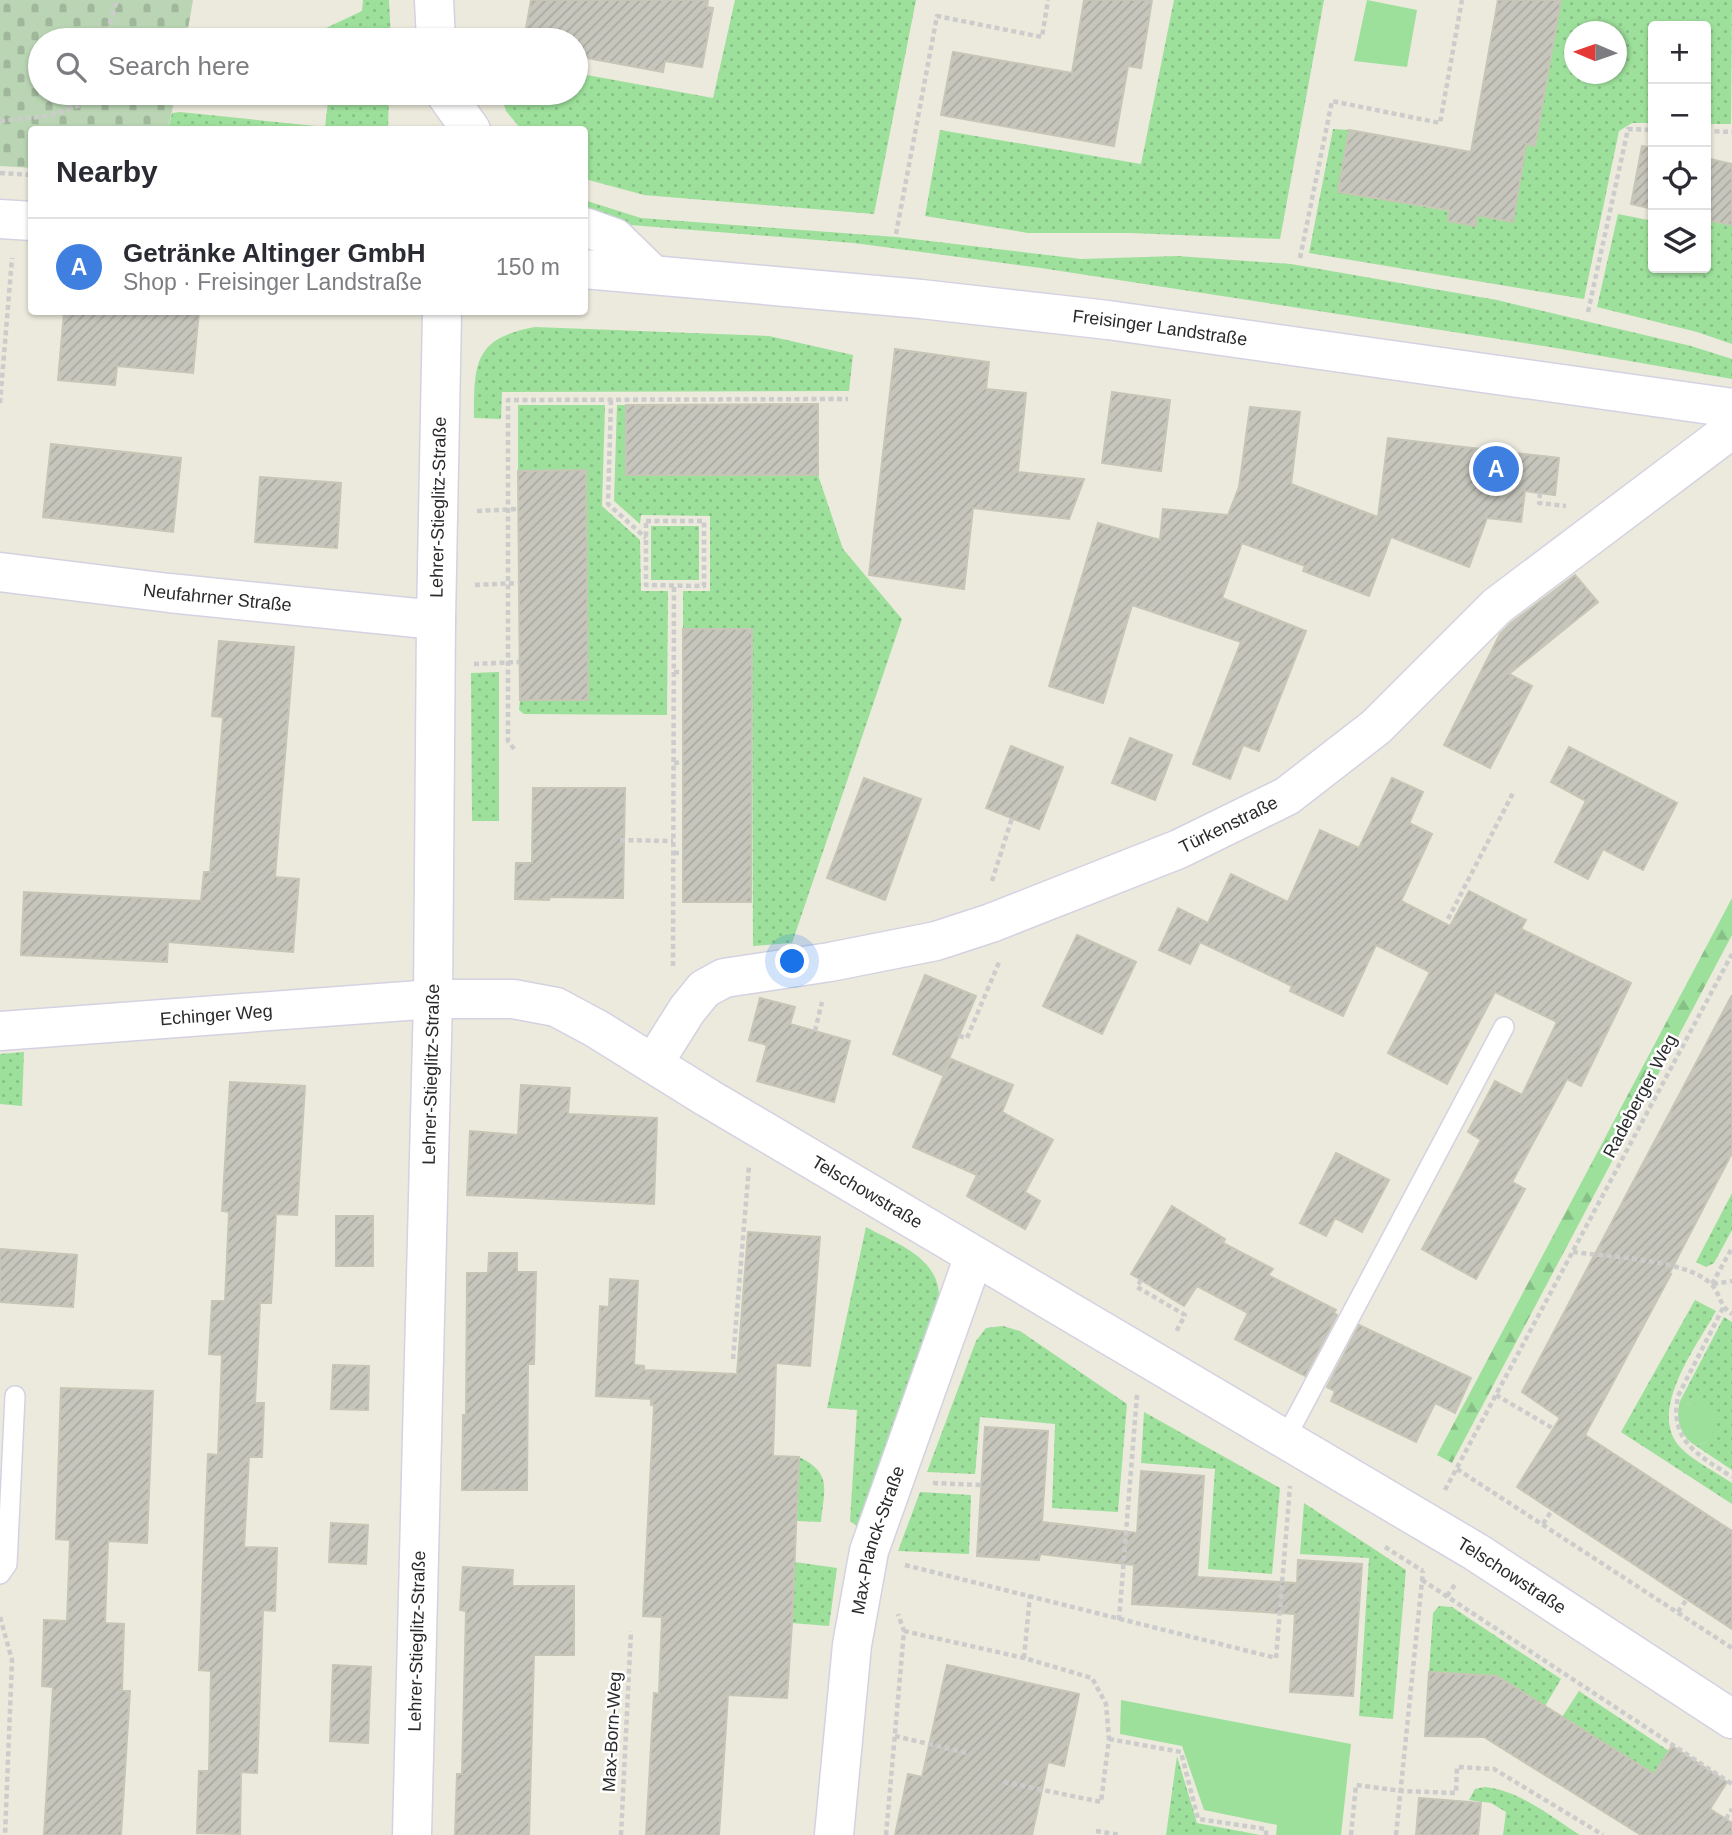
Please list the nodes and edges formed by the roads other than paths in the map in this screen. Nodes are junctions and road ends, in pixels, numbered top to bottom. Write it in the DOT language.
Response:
graph roads {
  1 [pos="433,0"];
  2 [pos="435,28"];
  3 [pos="438,105"];
  4 [pos="453,105"];
  5 [pos="439,126"];
  6 [pos="468,126"];
  7 [pos="0,219"];
  8 [pos="28,221"];
  9 [pos="588,228"];
  10 [pos="588,269"];
  11 [pos="653,275"];
  12 [pos="442,315"];
  13 [pos="1732,408"];
  14 [pos="1732,429"];
  15 [pos="0,572"];
  16 [pos="436,620"];
  17 [pos="433,999"];
  18 [pos="1504,1027"];
  19 [pos="0,1031"];
  20 [pos="653,1064"];
  21 [pos="974,1256"];
  22 [pos="15,1396"];
  23 [pos="1285,1439"];
  24 [pos="0,1574"];
  25 [pos="1732,1719"];
  26 [pos="412,1835"];
  27 [pos="834,1835"];
  1 -- 2 [label="street"];
  3 -- 5 [label="street"];
  4 -- 6 [label="street"];
  7 -- 8 [label="street"];
  9 -- 11 [label="street"];
  10 -- 11 [label="street, Freisinger Landstraße"];
  11 -- 13 [label="street, Freisinger Landstraße"];
  12 -- 16 [label="street, Lehrer-Stieglitz-Straße"];
  14 -- 20 [label="street, Türkenstraße"];
  15 -- 16 [label="street, Neufahrner Straße"];
  16 -- 17 [label="street, Lehrer-Stieglitz-Straße"];
  17 -- 19 [label="street, Echinger Weg"];
  17 -- 20 [label="street, Telschowstraße"];
  17 -- 26 [label="street, Lehrer-Stieglitz-Straße"];
  18 -- 23 [label="lane"];
  20 -- 21 [label="street, Telschowstraße"];
  21 -- 23 [label="street, Telschowstraße"];
  21 -- 27 [label="street, Max-Planck-Straße"];
  22 -- 24 [label="lane"];
  23 -- 25 [label="street, Telschowstraße"];
}
